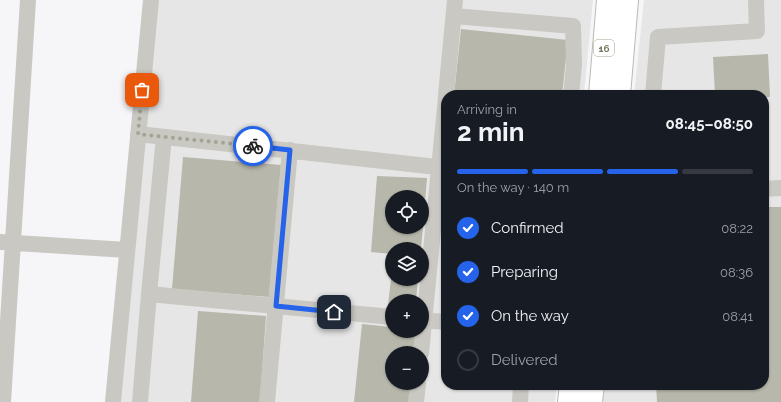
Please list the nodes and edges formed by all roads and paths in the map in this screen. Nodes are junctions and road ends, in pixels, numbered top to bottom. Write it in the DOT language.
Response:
graph roads {
  1 [pos="28,0"];
  2 [pos="151,0"];
  3 [pos="608,0"];
  4 [pos="628,0"];
  5 [pos="756,0"];
  6 [pos="454,8"];
  7 [pos="447,90"];
  8 [pos="572,90"];
  9 [pos="600,90"];
  10 [pos="619,90"];
  11 [pos="653,90"];
  12 [pos="138,134"];
  13 [pos="164,137"];
  14 [pos="290,150"];
  15 [pos="441,167"];
  16 [pos="441,182"];
  17 [pos="781,188"];
  18 [pos="769,189"];
  19 [pos="7,242"];
  20 [pos="127,250"];
  21 [pos="149,294"];
  22 [pos="426,294"];
  23 [pos="276,306"];
  24 [pos="385,316"];
  25 [pos="429,321"];
  26 [pos="441,322"];
  27 [pos="417,390"];
  28 [pos="521,390"];
  29 [pos="570,390"];
  30 [pos="592,390"];
  31 [pos="3,402"];
  32 [pos="112,402"];
  33 [pos="140,402"];
  34 [pos="267,402"];
  35 [pos="416,402"];
  36 [pos="520,402"];
  37 [pos="569,402"];
  38 [pos="591,402"];
  1 -- 19 [label="street"];
  2 -- 12 [label="street"];
  3 -- 9 [label="highway, 16"];
  4 -- 10 [label="highway, 16"];
  5 -- 11 [label="street"];
  6 -- 7 [label="street"];
  6 -- 8 [label="street"];
  12 -- 13 [label="street"];
  12 -- 20 [label="street"];
  13 -- 14 [label="street"];
  13 -- 21 [label="street"];
  14 -- 15 [label="street"];
  14 -- 23 [label="street"];
  16 -- 22 [label="street"];
  17 -- 18 [label="street"];
  19 -- 20 [label="street"];
  19 -- 31 [label="street"];
  20 -- 32 [label="street"];
  21 -- 23 [label="street"];
  21 -- 33 [label="street"];
  23 -- 24 [label="street"];
  23 -- 34 [label="street"];
  25 -- 26 [label="street"];
  27 -- 35 [label="street"];
  28 -- 36 [label="street"];
  29 -- 37 [label="highway"];
  30 -- 38 [label="highway"];
}
